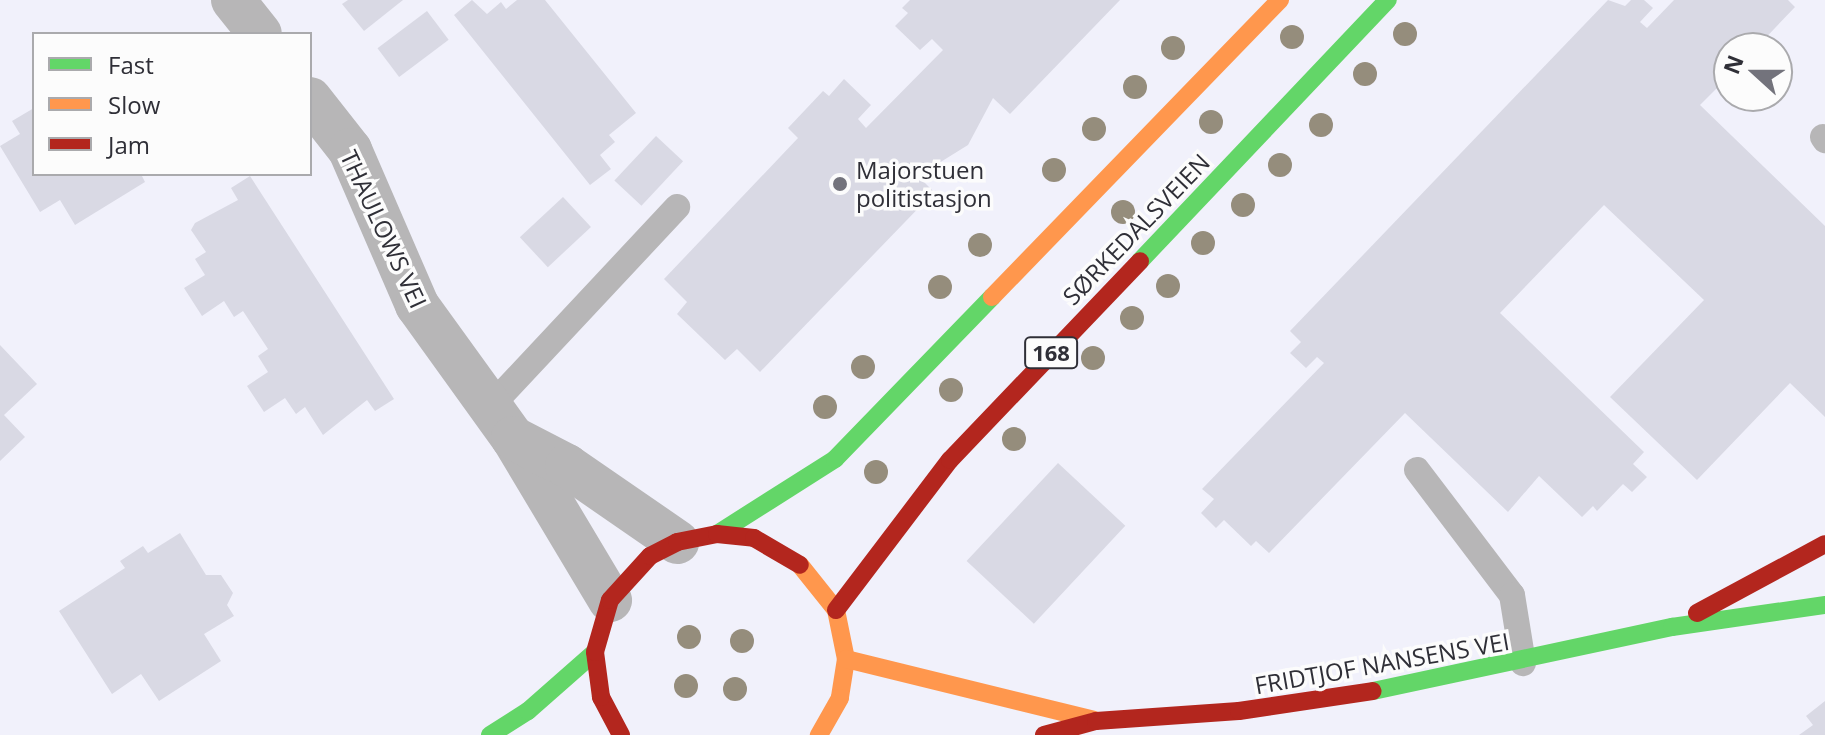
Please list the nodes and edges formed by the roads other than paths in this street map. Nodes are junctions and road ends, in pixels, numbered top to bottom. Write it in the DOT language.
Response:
graph roads {
  1 [pos="233,0"];
  2 [pos="1280,0"];
  3 [pos="1388,0"];
  4 [pos="258,32"];
  5 [pos="312,102"];
  6 [pos="677,207"];
  7 [pos="502,422"];
  8 [pos="1417,470"];
  9 [pos="697,538"];
  10 [pos="1825,544"];
  11 [pos="610,600"];
  12 [pos="1825,605"];
  13 [pos="836,610"];
  14 [pos="1672,627"];
  15 [pos="595,652"];
  16 [pos="846,659"];
  17 [pos="1523,663"];
  18 [pos="1096,721"];
  19 [pos="490,735"];
  20 [pos="621,735"];
  21 [pos="819,735"];
  22 [pos="1044,735"];
  1 -- 4 [label="street"];
  2 -- 9 [label="main road"];
  3 -- 13 [label="main road, SØRKEDALSVEIEN / 168"];
  5 -- 7 [label="street, THAULOWS VEI"];
  6 -- 7 [label="lane"];
  7 -- 9 [label="street, THAULOWS VEI"];
  7 -- 11 [label="street, THAULOWS VEI"];
  8 -- 17 [label="lane"];
  9 -- 11 [label="main road"];
  9 -- 13 [label="main road"];
  10 -- 14 [label="main road"];
  11 -- 15 [label="main road"];
  12 -- 14 [label="main road"];
  13 -- 16 [label="main road"];
  14 -- 17 [label="main road, FRIDTJOF NANSENS VEI"];
  15 -- 19 [label="main road"];
  15 -- 20 [label="main road"];
  16 -- 18 [label="main road, FRIDTJOF NANSENS VEI"];
  16 -- 21 [label="main road"];
  17 -- 18 [label="main road, FRIDTJOF NANSENS VEI"];
  18 -- 22 [label="main road, FRIDTJOF NANSENS VEI"];
}
